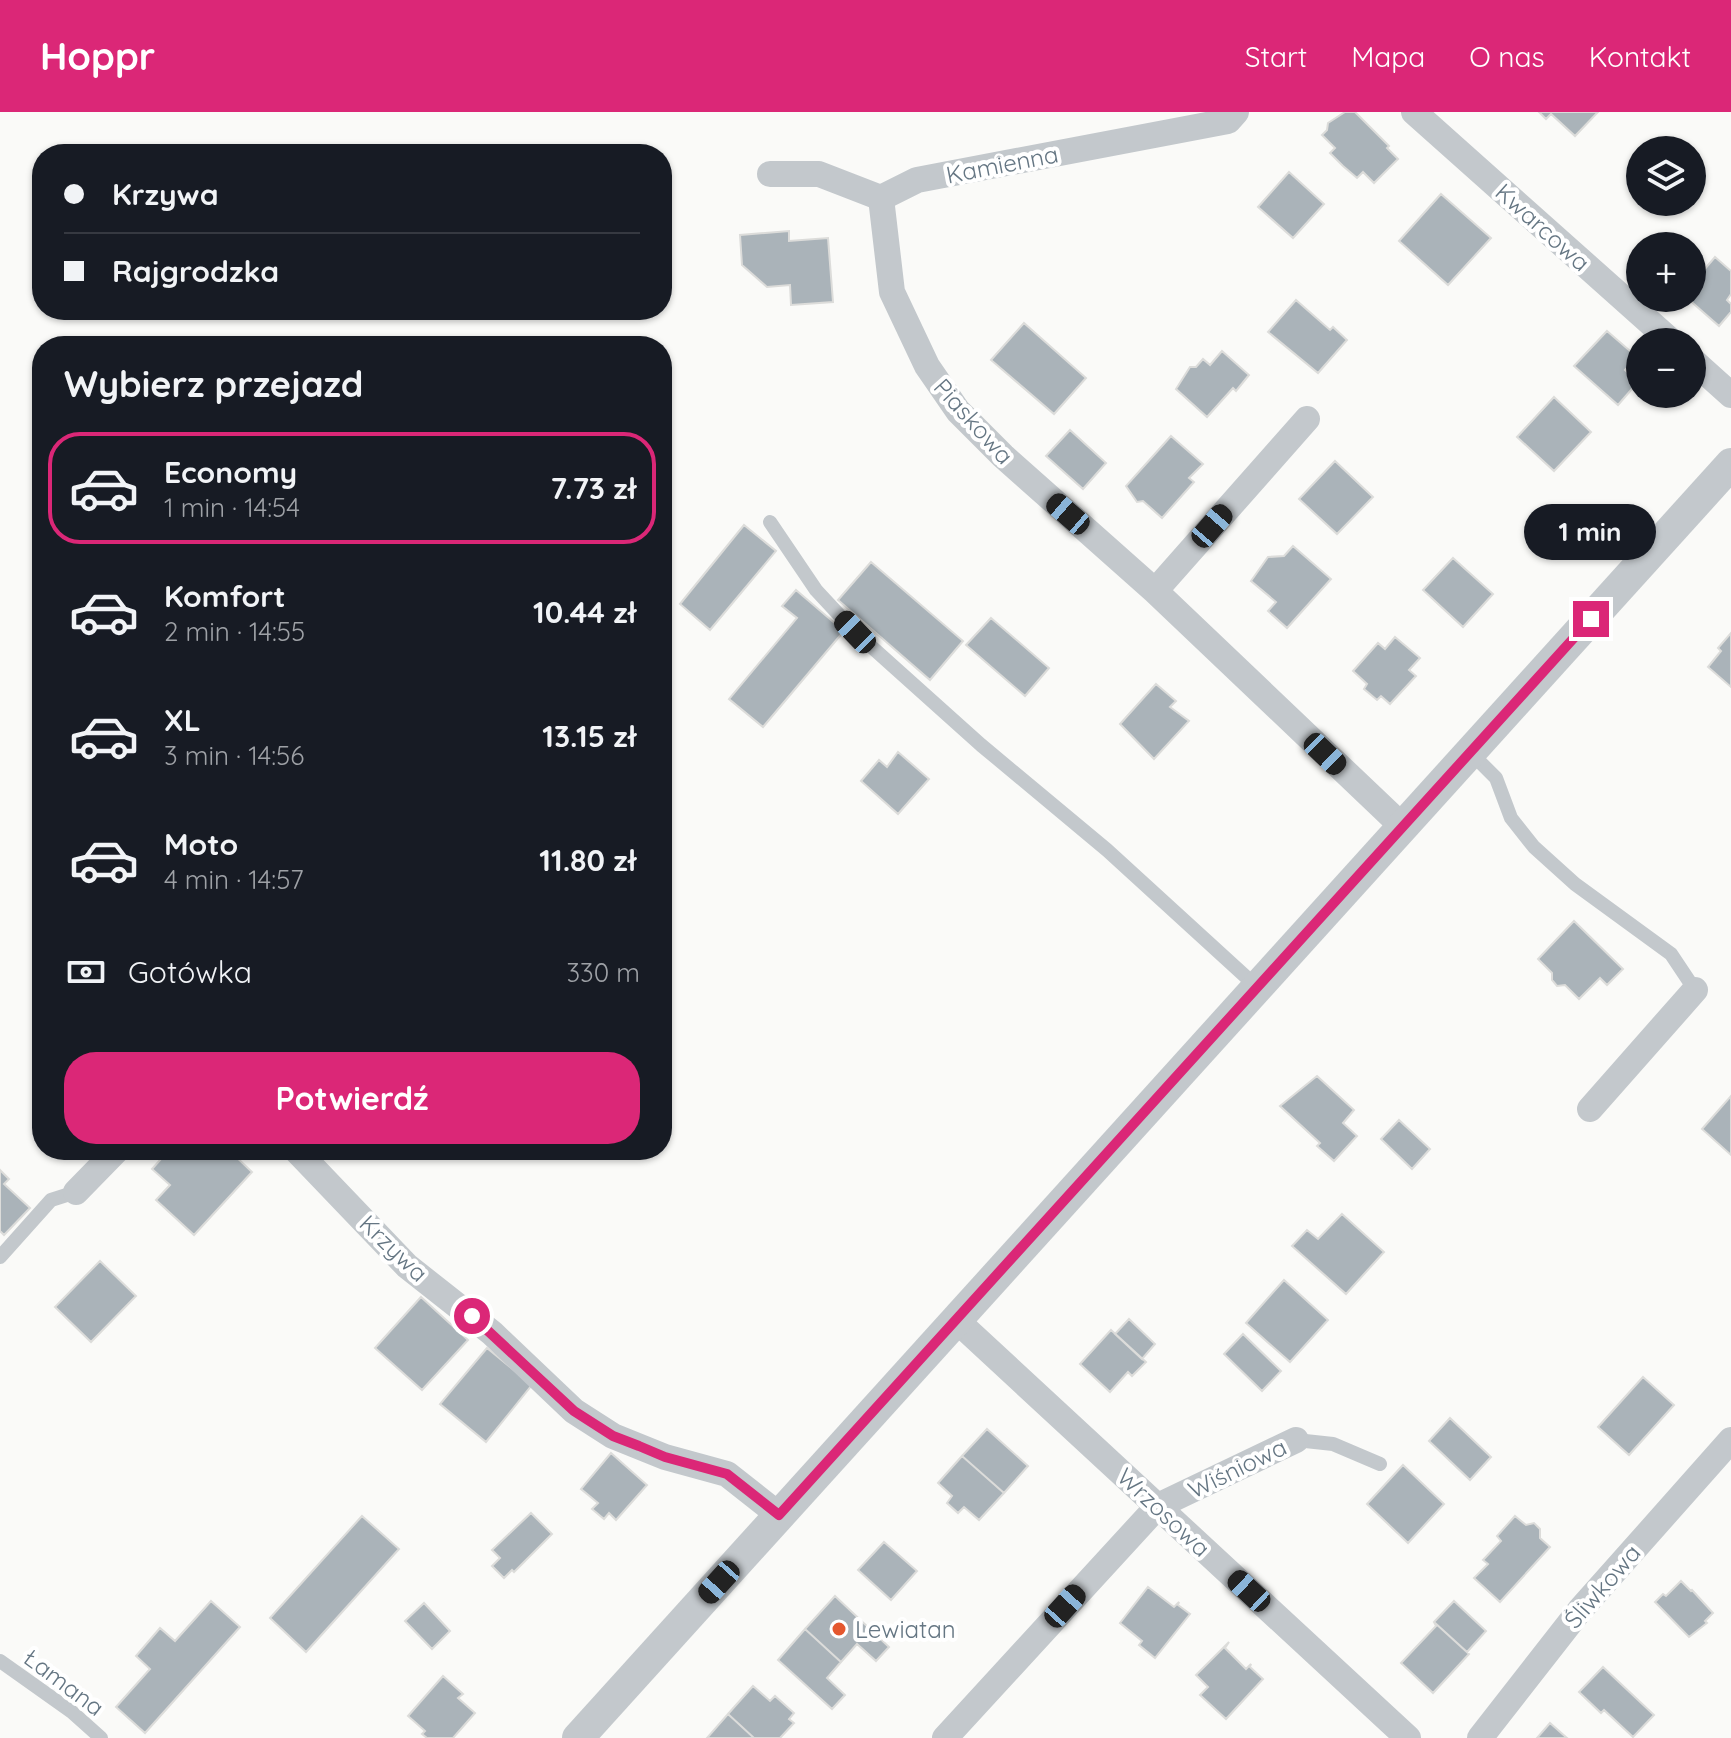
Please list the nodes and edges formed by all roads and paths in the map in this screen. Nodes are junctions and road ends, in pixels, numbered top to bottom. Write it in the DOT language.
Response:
graph roads {
  1 [pos="1236,112"];
  2 [pos="1414,112"];
  3 [pos="770,174"];
  4 [pos="881,198"];
  5 [pos="1656,328"];
  6 [pos="1706,373"];
  7 [pos="1731,395"];
  8 [pos="1307,419"];
  9 [pos="1731,464"];
  10 [pos="770,522"];
  11 [pos="1155,591"];
  12 [pos="1470,751"];
  13 [pos="1402,826"];
  14 [pos="1257,987"];
  15 [pos="1695,990"];
  16 [pos="1590,1109"];
  17 [pos="107,1160"];
  18 [pos="306,1160"];
  19 [pos="76,1192"];
  20 [pos="0,1257"];
  21 [pos="955,1319"];
  22 [pos="1296,1440"];
  23 [pos="1731,1440"];
  24 [pos="1380,1464"];
  25 [pos="1158,1506"];
  26 [pos="779,1515"];
  27 [pos="0,1661"];
  28 [pos="101,1738"];
  29 [pos="578,1738"];
  30 [pos="945,1738"];
  31 [pos="1408,1738"];
  32 [pos="1480,1738"];
  1 -- 4 [label="street, Kamienna"];
  2 -- 5 [label="street, Kwarcowa"];
  3 -- 4 [label="street"];
  4 -- 11 [label="street, Piaskowa"];
  6 -- 7 [label="street"];
  8 -- 11 [label="street"];
  9 -- 12 [label="street"];
  10 -- 14 [label="lane"];
  11 -- 13 [label="street, Piaskowa"];
  12 -- 13 [label="street"];
  12 -- 15 [label="lane"];
  13 -- 14 [label="street"];
  14 -- 21 [label="street"];
  15 -- 16 [label="street"];
  17 -- 19 [label="street"];
  18 -- 26 [label="street, Krzywa"];
  19 -- 20 [label="lane"];
  21 -- 25 [label="street, Wrzosowa"];
  21 -- 26 [label="street"];
  22 -- 24 [label="lane"];
  22 -- 25 [label="street, Wiśniowa"];
  23 -- 32 [label="street, Śliwkowa"];
  25 -- 30 [label="street, Wiśniowa"];
  25 -- 31 [label="street, Wrzosowa"];
  26 -- 29 [label="street"];
  27 -- 28 [label="lane, Łamana"];
}
